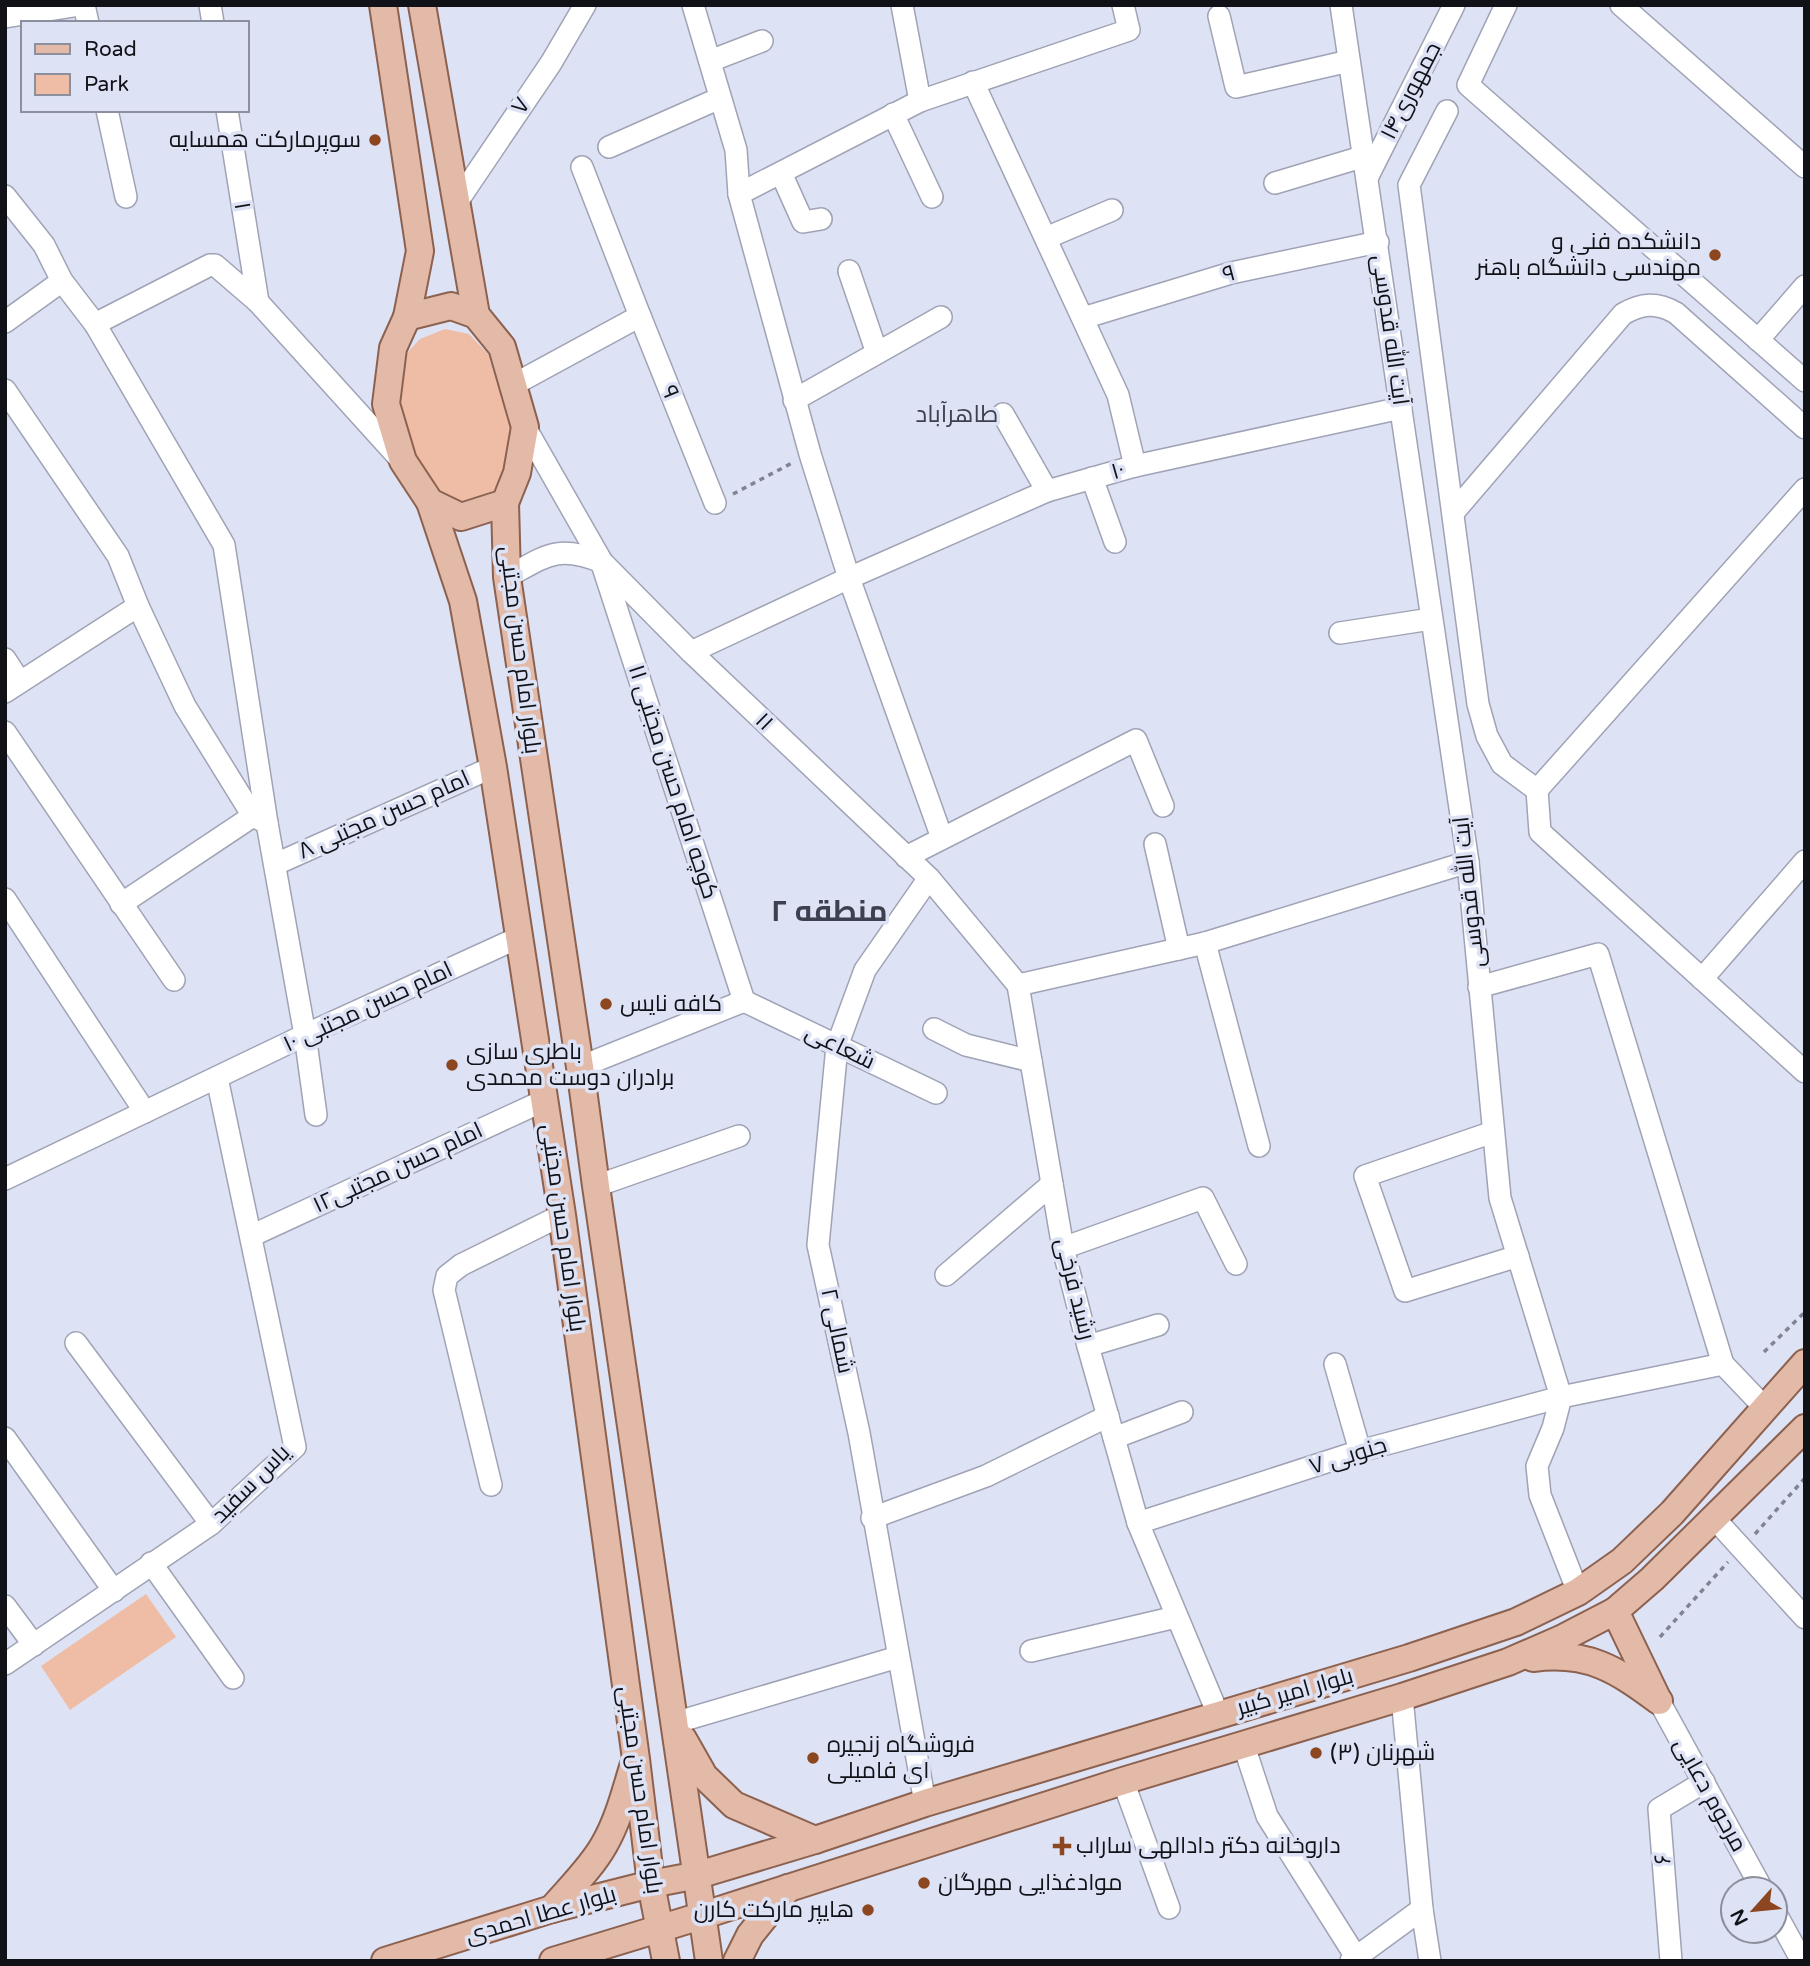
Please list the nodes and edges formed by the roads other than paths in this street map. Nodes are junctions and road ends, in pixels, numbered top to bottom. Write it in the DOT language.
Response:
graph roads {
  1 [pos="82,5"];
  2 [pos="383,5"];
  3 [pos="422,5"];
  4 [pos="585,5"];
  5 [pos="693,5"];
  6 [pos="902,5"];
  7 [pos="1123,5"];
  8 [pos="1341,5"];
  9 [pos="1454,5"];
  10 [pos="1506,5"];
  11 [pos="1621,5"];
  12 [pos="1219,16"];
  13 [pos="5,17"];
  14 [pos="762,41"];
  15 [pos="710,61"];
  16 [pos="1349,61"];
  17 [pos="973,82"];
  18 [pos="720,98"];
  19 [pos="920,101"];
  20 [pos="1447,111"];
  21 [pos="107,112"];
  22 [pos="227,112"];
  23 [pos="893,114"];
  24 [pos="609,147"];
  25 [pos="1366,166"];
  26 [pos="582,167"];
  27 [pos="1805,167"];
  28 [pos="781,173"];
  29 [pos="1275,183"];
  30 [pos="739,194"];
  31 [pos="5,196"];
  32 [pos="125,197"];
  33 [pos="932,197"];
  34 [pos="455,205"];
  35 [pos="1112,210"];
  36 [pos="821,219"];
  37 [pos="1046,238"];
  38 [pos="1378,242"];
  39 [pos="849,271"];
  40 [pos="62,281"];
  41 [pos="1805,286"];
  42 [pos="258,302"];
  43 [pos="476,315"];
  44 [pos="640,316"];
  45 [pos="407,317"];
  46 [pos="941,317"];
  47 [pos="1083,318"];
  48 [pos="5,322"];
  49 [pos="95,324"];
  50 [pos="1758,340"];
  51 [pos="877,353"];
  52 [pos="1805,381"];
  53 [pos="513,385"];
  54 [pos="5,390"];
  55 [pos="794,400"];
  56 [pos="1401,408"];
  57 [pos="1003,414"];
  58 [pos="525,427"];
  59 [pos="1805,428"];
  60 [pos="403,461"];
  61 [pos="1135,466"];
  62 [pos="1092,478"];
  63 [pos="1805,489"];
  64 [pos="1047,491"];
  65 [pos="430,502"];
  66 [pos="505,503"];
  67 [pos="715,503"];
  68 [pos="1453,513"];
  69 [pos="1115,542"];
  70 [pos="602,562"];
  71 [pos="507,577"];
  72 [pos="849,578"];
  73 [pos="138,606"];
  74 [pos="1431,619"];
  75 [pos="1340,633"];
  76 [pos="691,652"];
  77 [pos="5,659"];
  78 [pos="13,687"];
  79 [pos="5,732"];
  80 [pos="493,767"];
  81 [pos="1537,790"];
  82 [pos="1163,806"];
  83 [pos="260,819"];
  84 [pos="942,838"];
  85 [pos="1155,844"];
  86 [pos="906,857"];
  87 [pos="1805,861"];
  88 [pos="1468,862"];
  89 [pos="276,864"];
  90 [pos="929,878"];
  91 [pos="5,899"];
  92 [pos="121,904"];
  93 [pos="520,937"];
  94 [pos="1205,943"];
  95 [pos="1179,949"];
  96 [pos="1702,979"];
  97 [pos="174,980"];
  98 [pos="1018,985"];
  99 [pos="1479,987"];
  100 [pos="744,1001"];
  101 [pos="934,1029"];
  102 [pos="305,1035"];
  103 [pos="837,1046"];
  104 [pos="1031,1061"];
  105 [pos="580,1067"];
  106 [pos="1805,1072"];
  107 [pos="216,1078"];
  108 [pos="936,1093"];
  109 [pos="545,1100"];
  110 [pos="145,1112"];
  111 [pos="316,1115"];
  112 [pos="1493,1132"];
  113 [pos="739,1136"];
  114 [pos="1259,1146"];
  115 [pos="5,1179"];
  116 [pos="1052,1184"];
  117 [pos="596,1186"];
  118 [pos="562,1214"];
  119 [pos="251,1236"];
  120 [pos="1063,1248"];
  121 [pos="1518,1256"];
  122 [pos="1236,1264"];
  123 [pos="946,1275"];
  124 [pos="1158,1325"];
  125 [pos="76,1343"];
  126 [pos="1088,1346"];
  127 [pos="1805,1363"];
  128 [pos="1335,1364"];
  129 [pos="1723,1364"];
  130 [pos="1561,1397"];
  131 [pos="1765,1408"];
  132 [pos="1182,1412"];
  133 [pos="1108,1416"];
  134 [pos="1805,1428"];
  135 [pos="5,1438"];
  136 [pos="1114,1438"];
  137 [pos="1360,1451"];
  138 [pos="491,1485"];
  139 [pos="872,1518"];
  140 [pos="1714,1518"];
  141 [pos="1138,1523"];
  142 [pos="211,1524"];
  143 [pos="151,1563"];
  144 [pos="114,1591"];
  145 [pos="1578,1592"];
  146 [pos="5,1606"];
  147 [pos="1615,1611"];
  148 [pos="1176,1617"];
  149 [pos="1805,1618"];
  150 [pos="34,1645"];
  151 [pos="1031,1651"];
  152 [pos="898,1657"];
  153 [pos="1508,1662"];
  154 [pos="5,1664"];
  155 [pos="233,1678"];
  156 [pos="1402,1697"];
  157 [pos="1659,1701"];
  158 [pos="1218,1714"];
  159 [pos="674,1723"];
  160 [pos="1244,1746"];
  161 [pos="636,1759"];
  162 [pos="1123,1781"];
  163 [pos="1704,1782"];
  164 [pos="925,1803"];
  165 [pos="815,1840"];
  166 [pos="698,1875"];
  167 [pos="1754,1875"];
  168 [pos="651,1884"];
  169 [pos="788,1888"];
  170 [pos="1169,1908"];
  171 [pos="552,1909"];
  172 [pos="1422,1909"];
  173 [pos="701,1916"];
  174 [pos="660,1928"];
  175 [pos="1789,1937"];
  176 [pos="1354,1959"];
  177 [pos="385,1961"];
  178 [pos="553,1961"];
  179 [pos="666,1961"];
  180 [pos="709,1961"];
  181 [pos="737,1961"];
  182 [pos="1430,1961"];
  183 [pos="1671,1961"];
  184 [pos="1802,1961"];
  1 -- 13 [label="street"];
  2 -- 45 [label="main road"];
  3 -- 34 [label="main road"];
  4 -- 34 [label="street, ۷"];
  5 -- 15 [label="street"];
  6 -- 19 [label="street"];
  7 -- 17 [label="street"];
  8 -- 16 [label="street, آیت الله قدوسی"];
  9 -- 25 [label="street, جمهوری۱۴"];
  10 -- 50 [label="street"];
  11 -- 27 [label="street"];
  12 -- 16 [label="street"];
  14 -- 15 [label="street"];
  15 -- 18 [label="street"];
  16 -- 25 [label="street, آیت الله قدوسی"];
  17 -- 19 [label="street"];
  17 -- 37 [label="street"];
  18 -- 24 [label="street"];
  18 -- 30 [label="street"];
  19 -- 23 [label="street"];
  20 -- 68 [label="street"];
  21 -- 32 [label="street"];
  22 -- 42 [label="street, ۱"];
  23 -- 28 [label="street"];
  23 -- 33 [label="street"];
  25 -- 29 [label="street"];
  25 -- 38 [label="street, آیت الله قدوسی"];
  26 -- 44 [label="street, ۹"];
  28 -- 30 [label="street"];
  28 -- 36 [label="street"];
  30 -- 55 [label="street"];
  31 -- 40 [label="street"];
  34 -- 43 [label="main road"];
  35 -- 37 [label="street"];
  37 -- 47 [label="street"];
  38 -- 47 [label="street, ۹"];
  38 -- 56 [label="street, آیت الله قدوسی"];
  39 -- 51 [label="street"];
  40 -- 48 [label="street"];
  40 -- 49 [label="street"];
  41 -- 50 [label="street"];
  42 -- 49 [label="street"];
  42 -- 60 [label="street"];
  43 -- 45 [label="main road"];
  43 -- 53 [label="main road"];
  44 -- 53 [label="street"];
  44 -- 67 [label="street, ۹"];
  45 -- 60 [label="main road"];
  46 -- 51 [label="street"];
  47 -- 61 [label="street"];
  49 -- 83 [label="street"];
  50 -- 52 [label="street"];
  51 -- 55 [label="street"];
  53 -- 58 [label="main road"];
  54 -- 73 [label="street"];
  55 -- 72 [label="street"];
  56 -- 61 [label="street, ۱۰"];
  56 -- 74 [label="street, آیت الله قدوسی"];
  57 -- 64 [label="street"];
  58 -- 66 [label="main road"];
  58 -- 70 [label="street, ۱۱"];
  59 -- 68 [label="street"];
  60 -- 65 [label="main road"];
  61 -- 62 [label="street, ۱۰"];
  62 -- 64 [label="street, ۱۰"];
  62 -- 69 [label="street"];
  63 -- 81 [label="street"];
  64 -- 72 [label="street, ۱۰"];
  65 -- 66 [label="main road"];
  65 -- 80 [label="main road, بلوار امام حسن مجتبی"];
  66 -- 71 [label="main road, بلوار امام حسن مجتبی"];
  68 -- 81 [label="street"];
  70 -- 71 [label="street, ۱۱"];
  70 -- 76 [label="street, ۱۱"];
  70 -- 100 [label="street, کوچه امام حسن مجتبی ۱۱"];
  71 -- 105 [label="main road, بلوار امام حسن مجتبی"];
  72 -- 76 [label="street, ۱۰"];
  72 -- 84 [label="street"];
  73 -- 78 [label="street"];
  73 -- 83 [label="street"];
  74 -- 75 [label="street"];
  74 -- 88 [label="street, آیت الله قدوسی"];
  76 -- 86 [label="street, ۱۱"];
  77 -- 78 [label="street"];
  79 -- 92 [label="street"];
  80 -- 89 [label="street, امام حسن مجتبی ۸"];
  80 -- 93 [label="main road, بلوار امام حسن مجتبی"];
  81 -- 96 [label="street"];
  82 -- 84 [label="street"];
  83 -- 89 [label="street"];
  83 -- 92 [label="street"];
  84 -- 86 [label="street"];
  85 -- 95 [label="street"];
  86 -- 90 [label="street, ۱۱"];
  87 -- 96 [label="street"];
  88 -- 94 [label="street"];
  88 -- 99 [label="street, آیت الله قدوسی"];
  89 -- 102 [label="street"];
  90 -- 98 [label="street"];
  90 -- 103 [label="street, ۲ شمالی"];
  91 -- 110 [label="street"];
  92 -- 97 [label="street"];
  93 -- 102 [label="street, امام حسن مجتبی ۱۰"];
  93 -- 109 [label="main road, بلوار امام حسن مجتبی"];
  94 -- 95 [label="street"];
  94 -- 114 [label="street"];
  95 -- 98 [label="street"];
  96 -- 106 [label="street"];
  98 -- 104 [label="street, رشید فرخی"];
  99 -- 112 [label="street, آیت الله قدوسی"];
  99 -- 129 [label="street"];
  100 -- 103 [label="street, شعاعی"];
  100 -- 105 [label="street"];
  101 -- 104 [label="street"];
  102 -- 107 [label="street, امام حسن مجتبی ۱۰"];
  102 -- 111 [label="street"];
  103 -- 108 [label="street, شعاعی"];
  103 -- 139 [label="street, ۲ شمالی"];
  104 -- 116 [label="street, رشید فرخی"];
  105 -- 117 [label="main road, بلوار امام حسن مجتبی"];
  107 -- 110 [label="street, امام حسن مجتبی ۱۰"];
  107 -- 119 [label="street, یاس سفید"];
  109 -- 118 [label="main road, بلوار امام حسن مجتبی"];
  109 -- 119 [label="street, امام حسن مجتبی۱۲"];
  110 -- 115 [label="street, امام حسن مجتبی ۱۰"];
  112 -- 121 [label="street, آیت الله قدوسی"];
  112 -- 121 [label="street"];
  113 -- 117 [label="street"];
  116 -- 120 [label="street, رشید فرخی"];
  116 -- 123 [label="street"];
  117 -- 159 [label="main road, بلوار امام حسن مجتبی"];
  118 -- 138 [label="street"];
  118 -- 161 [label="main road, بلوار امام حسن مجتبی"];
  119 -- 142 [label="street, یاس سفید"];
  120 -- 122 [label="street"];
  120 -- 126 [label="street, رشید فرخی"];
  121 -- 130 [label="street, آیت الله قدوسی"];
  124 -- 126 [label="street"];
  125 -- 142 [label="street"];
  126 -- 133 [label="street, رشید فرخی"];
  127 -- 131 [label="main road, بلوار امیر کبیر"];
  128 -- 137 [label="street"];
  129 -- 130 [label="street, ۷ جنوبی"];
  129 -- 131 [label="street"];
  130 -- 137 [label="street, ۷ جنوبی"];
  130 -- 145 [label="street"];
  131 -- 145 [label="main road, بلوار امیر کبیر"];
  132 -- 136 [label="street"];
  133 -- 136 [label="street, رشید فرخی"];
  133 -- 139 [label="street"];
  134 -- 140 [label="main road, بلوار امیر کبیر"];
  135 -- 144 [label="street"];
  136 -- 141 [label="street, رشید فرخی"];
  137 -- 141 [label="street, ۷ جنوبی"];
  139 -- 152 [label="street, ۲ شمالی"];
  140 -- 147 [label="main road, بلوار امیر کبیر"];
  140 -- 149 [label="street"];
  141 -- 148 [label="street, رشید فرخی"];
  142 -- 143 [label="street, یاس سفید"];
  143 -- 144 [label="street, یاس سفید"];
  143 -- 155 [label="street"];
  144 -- 150 [label="street, یاس سفید"];
  145 -- 158 [label="main road, بلوار امیر کبیر"];
  146 -- 150 [label="street"];
  147 -- 153 [label="main road, بلوار امیر کبیر"];
  147 -- 157 [label="main road"];
  148 -- 151 [label="street"];
  148 -- 158 [label="street, رشید فرخی"];
  150 -- 154 [label="street, یاس سفید"];
  152 -- 159 [label="street"];
  152 -- 164 [label="street, ۲ شمالی"];
  153 -- 156 [label="main road, بلوار امیر کبیر"];
  153 -- 157 [label="main road"];
  156 -- 160 [label="main road, بلوار امیر کبیر"];
  156 -- 172 [label="street"];
  157 -- 163 [label="street, مرحوم دعایی"];
  158 -- 164 [label="main road, بلوار امیر کبیر"];
  159 -- 165 [label="main road"];
  159 -- 166 [label="main road, بلوار امام حسن مجتبی"];
  160 -- 162 [label="main road, بلوار امیر کبیر"];
  160 -- 176 [label="street"];
  161 -- 168 [label="main road, بلوار امام حسن مجتبی"];
  161 -- 171 [label="main road"];
  162 -- 169 [label="main road, بلوار امیر کبیر"];
  162 -- 170 [label="street"];
  163 -- 167 [label="street, مرحوم دعایی"];
  163 -- 183 [label="street, ۶"];
  164 -- 165 [label="main road, بلوار امیر کبیر"];
  165 -- 166 [label="main road, بلوار امیر کبیر"];
  166 -- 168 [label="main road, بلوار عطا احمدی"];
  166 -- 173 [label="main road, بلوار امام حسن مجتبی"];
  168 -- 171 [label="main road, بلوار عطا احمدی"];
  168 -- 174 [label="main road, بلوار امام حسن مجتبی"];
  169 -- 173 [label="main road, بلوار امیر کبیر"];
  169 -- 181 [label="main road"];
  171 -- 177 [label="main road, بلوار عطا احمدی"];
  172 -- 176 [label="street"];
  172 -- 182 [label="street"];
  173 -- 174 [label="main road, بلوار عطا احمدی"];
  173 -- 180 [label="main road, بلوار امام حسن مجتبی"];
  174 -- 178 [label="main road, بلوار عطا احمدی"];
  174 -- 179 [label="main road, بلوار امام حسن مجتبی"];
  175 -- 184 [label="street"];
}
